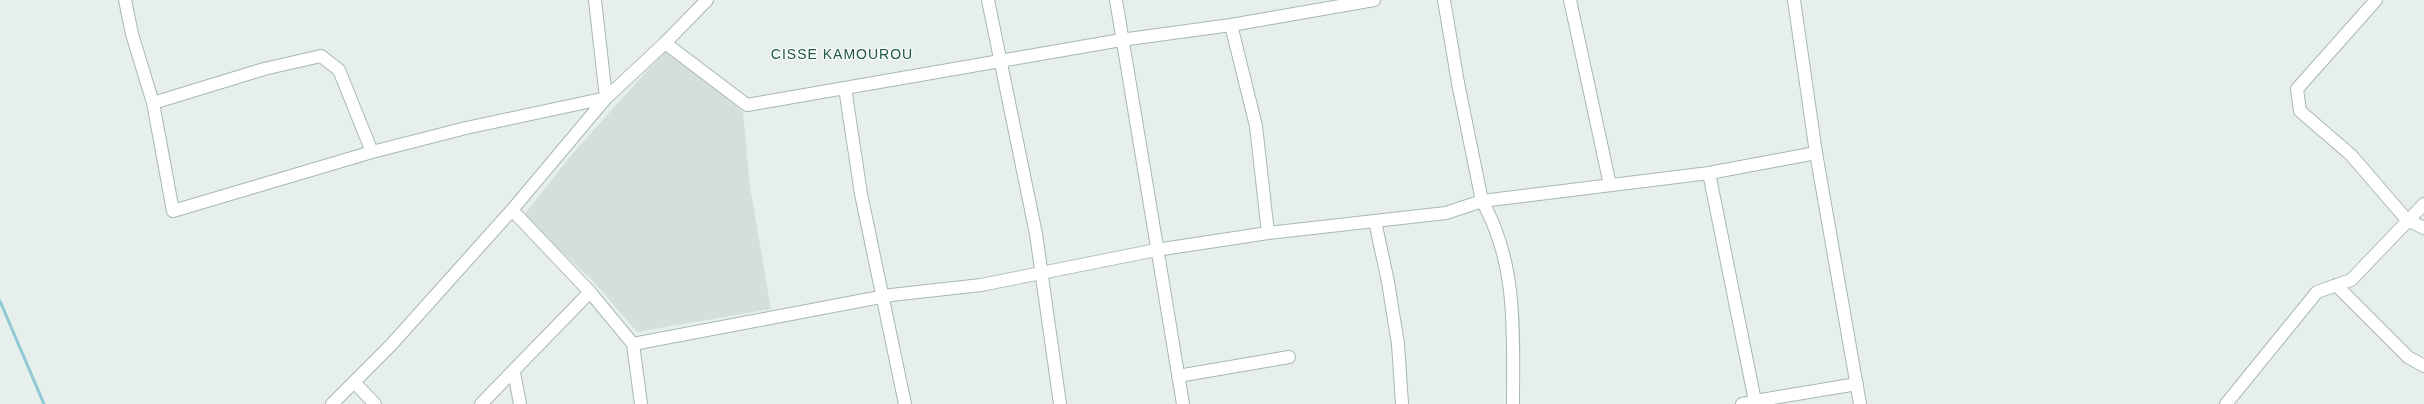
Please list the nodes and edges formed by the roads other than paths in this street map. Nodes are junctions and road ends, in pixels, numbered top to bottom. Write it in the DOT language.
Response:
graph roads {
  1 [pos="125,0"];
  2 [pos="595,0"];
  3 [pos="707,0"];
  4 [pos="988,0"];
  5 [pos="1116,0"];
  6 [pos="1374,0"];
  7 [pos="1444,0"];
  8 [pos="1570,0"];
  9 [pos="1794,0"];
  10 [pos="2376,0"];
  11 [pos="1231,25"];
  12 [pos="1122,40"];
  13 [pos="665,43"];
  14 [pos="1002,62"];
  15 [pos="845,88"];
  16 [pos="606,98"];
  17 [pos="153,103"];
  18 [pos="372,152"];
  19 [pos="1816,153"];
  20 [pos="1709,172"];
  21 [pos="1610,185"];
  22 [pos="1482,201"];
  23 [pos="2424,204"];
  24 [pos="512,210"];
  25 [pos="2407,220"];
  26 [pos="1375,221"];
  27 [pos="2424,228"];
  28 [pos="1268,232"];
  29 [pos="1156,250"];
  30 [pos="1041,272"];
  31 [pos="2336,285"];
  32 [pos="590,292"];
  33 [pos="881,297"];
  34 [pos="633,344"];
  35 [pos="1288,357"];
  36 [pos="2424,366"];
  37 [pos="514,372"];
  38 [pos="1178,376"];
  39 [pos="354,382"];
  40 [pos="1856,384"];
  41 [pos="1755,401"];
  42 [pos="332,404"];
  43 [pos="375,404"];
  44 [pos="481,404"];
  45 [pos="520,404"];
  46 [pos="641,404"];
  47 [pos="905,404"];
  48 [pos="1060,404"];
  49 [pos="1183,404"];
  50 [pos="1402,404"];
  51 [pos="1513,404"];
  52 [pos="1742,404"];
  53 [pos="1860,404"];
  54 [pos="2226,404"];
  1 -- 17 [label="street"];
  2 -- 16 [label="street"];
  3 -- 13 [label="street"];
  4 -- 14 [label="street"];
  5 -- 12 [label="street"];
  6 -- 11 [label="street"];
  7 -- 22 [label="street"];
  8 -- 21 [label="street"];
  9 -- 19 [label="street"];
  10 -- 25 [label="street"];
  11 -- 12 [label="street"];
  11 -- 28 [label="street"];
  12 -- 14 [label="street"];
  12 -- 29 [label="street"];
  13 -- 15 [label="street"];
  13 -- 16 [label="street"];
  14 -- 15 [label="street"];
  14 -- 30 [label="street"];
  15 -- 33 [label="street"];
  16 -- 18 [label="street"];
  16 -- 24 [label="street"];
  17 -- 18 [label="street"];
  17 -- 18 [label="street"];
  19 -- 20 [label="street"];
  19 -- 40 [label="street"];
  20 -- 21 [label="street"];
  20 -- 41 [label="street"];
  21 -- 22 [label="street"];
  22 -- 26 [label="street"];
  22 -- 51 [label="street"];
  23 -- 25 [label="street"];
  24 -- 32 [label="street"];
  24 -- 39 [label="street"];
  25 -- 27 [label="street"];
  25 -- 31 [label="street"];
  26 -- 28 [label="street"];
  26 -- 50 [label="street"];
  28 -- 29 [label="street"];
  29 -- 30 [label="street"];
  29 -- 38 [label="street"];
  30 -- 33 [label="street"];
  30 -- 48 [label="street"];
  31 -- 36 [label="street"];
  31 -- 54 [label="street"];
  32 -- 34 [label="street"];
  32 -- 37 [label="street"];
  33 -- 34 [label="street"];
  33 -- 47 [label="street"];
  34 -- 46 [label="street"];
  35 -- 38 [label="street"];
  37 -- 44 [label="street"];
  37 -- 45 [label="street"];
  38 -- 49 [label="street"];
  39 -- 42 [label="street"];
  39 -- 43 [label="street"];
  40 -- 41 [label="street"];
  40 -- 53 [label="street"];
  41 -- 52 [label="street"];
}
